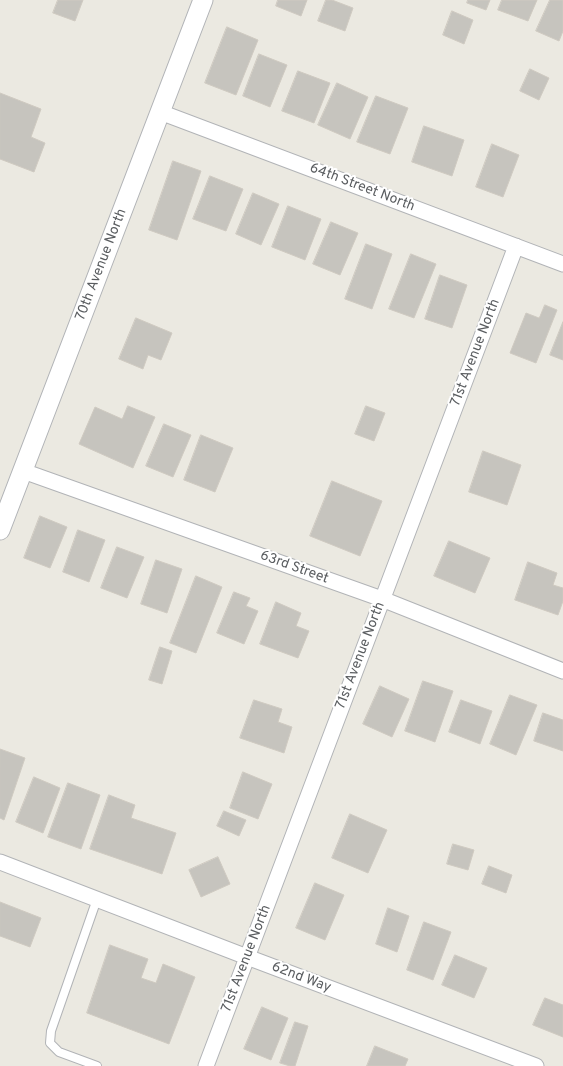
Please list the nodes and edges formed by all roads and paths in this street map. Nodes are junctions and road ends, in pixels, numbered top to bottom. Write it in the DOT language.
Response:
graph roads {
  1 [pos="203,0"];
  2 [pos="160,112"];
  3 [pos="516,246"];
  4 [pos="563,264"];
  5 [pos="23,471"];
  6 [pos="0,530"];
  7 [pos="382,599"];
  8 [pos="563,671"];
  9 [pos="0,862"];
  10 [pos="96,899"];
  11 [pos="248,957"];
  12 [pos="97,1066"];
  13 [pos="206,1066"];
  14 [pos="536,1066"];
  1 -- 2 [label="street, 70th Avenue North"];
  2 -- 3 [label="street, 64th Street North"];
  2 -- 5 [label="street, 70th Avenue North"];
  3 -- 4 [label="street, 64th Street North"];
  3 -- 7 [label="street, 71st Avenue North"];
  5 -- 6 [label="street, 70th Avenue North"];
  5 -- 7 [label="street, 63rd Street"];
  7 -- 8 [label="street, 63rd Street"];
  7 -- 11 [label="street, 71st Avenue North"];
  9 -- 10 [label="street, 62nd Way"];
  10 -- 11 [label="street, 62nd Way"];
  10 -- 12 [label="lane"];
  11 -- 13 [label="street, 71st Avenue North"];
  11 -- 14 [label="street, 62nd Way"];
}
